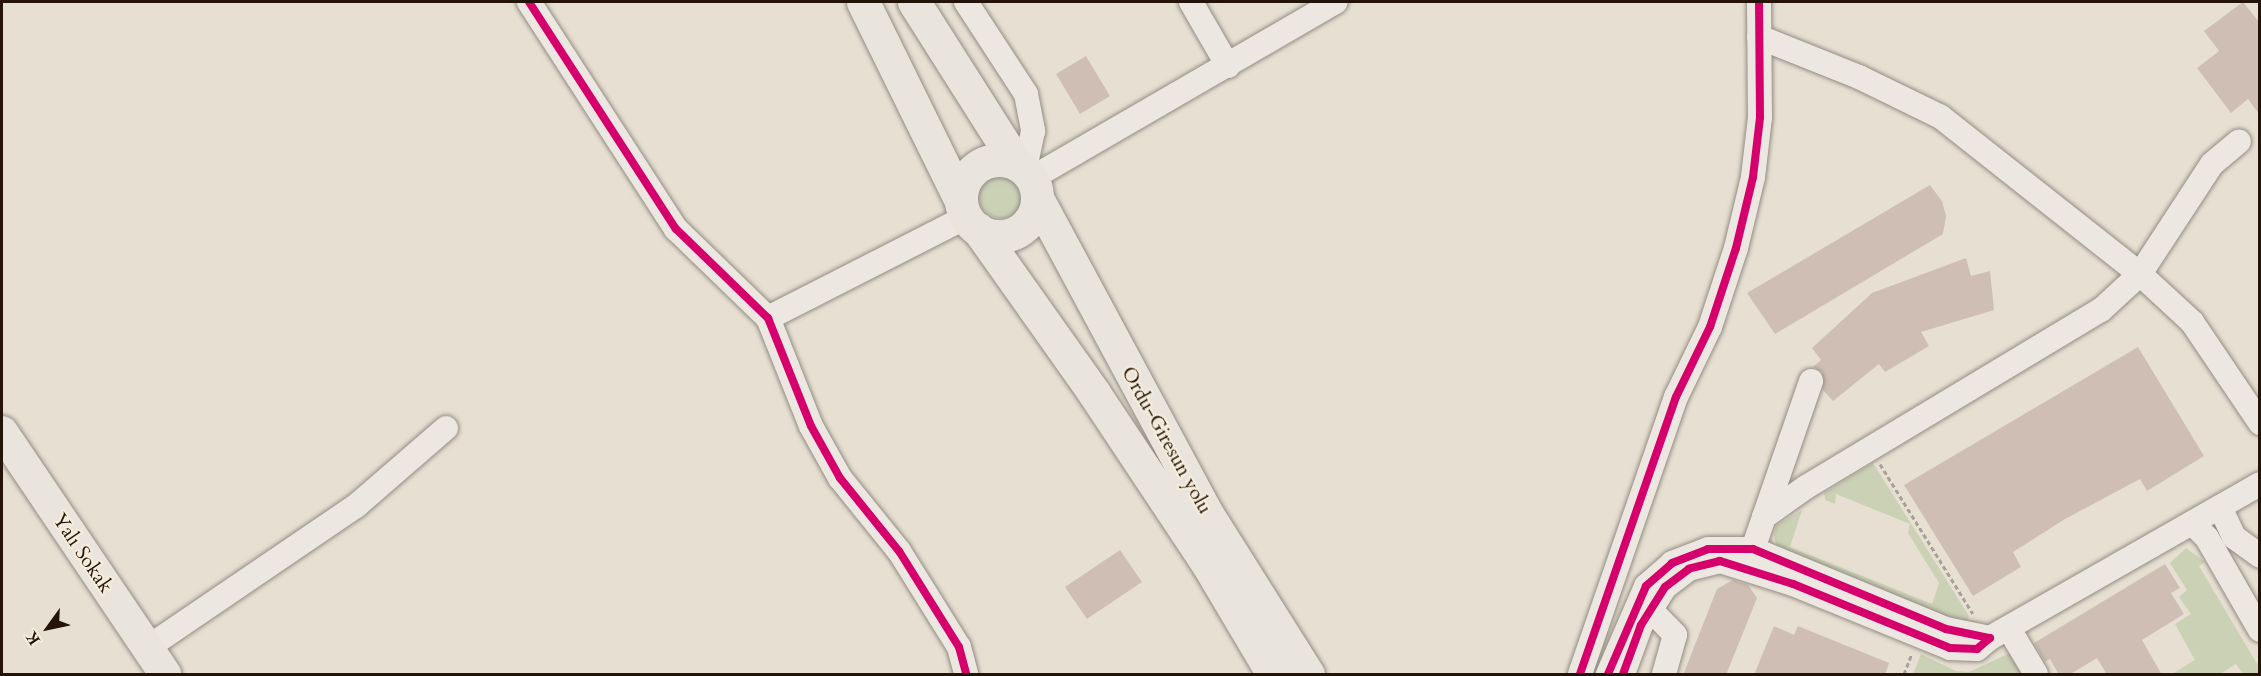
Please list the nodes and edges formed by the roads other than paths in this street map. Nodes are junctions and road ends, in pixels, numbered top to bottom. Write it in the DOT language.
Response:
graph roads {
  1 [pos="529,2"];
  2 [pos="863,2"];
  3 [pos="914,2"];
  4 [pos="966,2"];
  5 [pos="1191,2"];
  6 [pos="1336,2"];
  7 [pos="1759,2"];
  8 [pos="1759,37"];
  9 [pos="1228,66"];
  10 [pos="2239,141"];
  11 [pos="1028,178"];
  12 [pos="969,216"];
  13 [pos="2140,274"];
  14 [pos="768,318"];
  15 [pos="1810,381"];
  16 [pos="2259,423"];
  17 [pos="446,428"];
  18 [pos="2,432"];
  19 [pos="2259,484"];
  20 [pos="2220,507"];
  21 [pos="1764,517"];
  22 [pos="2192,523"];
  23 [pos="1753,549"];
  24 [pos="2259,556"];
  25 [pos="1650,609"];
  26 [pos="2259,630"];
  27 [pos="1990,635"];
  28 [pos="147,648"];
  29 [pos="165,675"];
  30 [pos="966,675"];
  31 [pos="1274,675"];
  32 [pos="1308,675"];
  33 [pos="1580,675"];
  34 [pos="1608,675"];
  35 [pos="1623,675"];
  36 [pos="1664,675"];
  37 [pos="2036,675"];
  1 -- 14 [label="street"];
  2 -- 12 [label="highway, Ordu-Giresun yolu"];
  3 -- 11 [label="highway, Ordu-Giresun yolu"];
  4 -- 11 [label="street"];
  5 -- 9 [label="street"];
  6 -- 9 [label="street"];
  7 -- 8 [label="street"];
  8 -- 13 [label="street"];
  8 -- 33 [label="street"];
  9 -- 11 [label="street"];
  10 -- 13 [label="street"];
  11 -- 12 [label="highway"];
  11 -- 12 [label="highway"];
  11 -- 32 [label="highway, Ordu-Giresun yolu"];
  12 -- 14 [label="street"];
  12 -- 31 [label="highway, Ordu-Giresun yolu"];
  13 -- 16 [label="street"];
  13 -- 21 [label="street"];
  14 -- 30 [label="street"];
  15 -- 21 [label="street"];
  17 -- 28 [label="street"];
  18 -- 28 [label="main road, Yalı Sokak"];
  19 -- 20 [label="street"];
  20 -- 22 [label="street"];
  20 -- 24 [label="street"];
  21 -- 23 [label="street"];
  22 -- 26 [label="street"];
  22 -- 27 [label="street"];
  23 -- 27 [label="street"];
  23 -- 34 [label="street"];
  25 -- 27 [label="street"];
  25 -- 35 [label="street"];
  25 -- 36 [label="street"];
  27 -- 37 [label="street"];
  28 -- 29 [label="main road, Yalı Sokak"];
}
